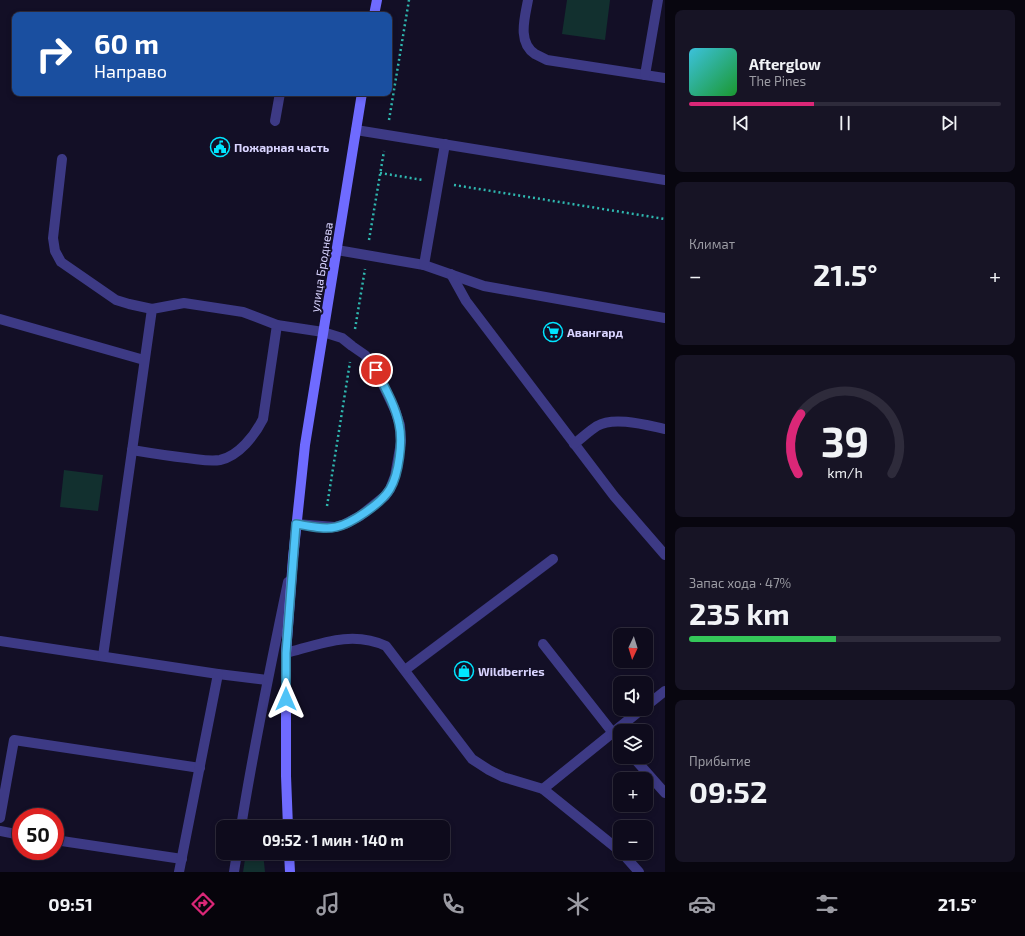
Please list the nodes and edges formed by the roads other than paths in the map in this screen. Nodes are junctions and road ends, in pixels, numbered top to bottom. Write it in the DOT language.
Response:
graph roads {
  1 [pos="376,0"];
  2 [pos="528,0"];
  3 [pos="658,0"];
  4 [pos="374,12"];
  5 [pos="645,75"];
  6 [pos="665,78"];
  7 [pos="279,96"];
  8 [pos="362,96"];
  9 [pos="275,121"];
  10 [pos="356,130"];
  11 [pos="445,144"];
  12 [pos="62,159"];
  13 [pos="665,180"];
  14 [pos="337,250"];
  15 [pos="424,265"];
  16 [pos="451,274"];
  17 [pos="152,309"];
  18 [pos="665,318"];
  19 [pos="0,319"];
  20 [pos="277,325"];
  21 [pos="323,332"];
  22 [pos="144,360"];
  23 [pos="665,428"];
  24 [pos="574,444"];
  25 [pos="132,450"];
  26 [pos="296,524"];
  27 [pos="665,555"];
  28 [pos="293,558"];
  29 [pos="553,559"];
  30 [pos="0,641"];
  31 [pos="543,644"];
  32 [pos="286,653"];
  33 [pos="103,656"];
  34 [pos="405,670"];
  35 [pos="218,674"];
  36 [pos="267,680"];
  37 [pos="665,691"];
  38 [pos="653,700"];
  39 [pos="633,716"];
  40 [pos="612,733"];
  41 [pos="639,764"];
  42 [pos="200,768"];
  43 [pos="543,789"];
  44 [pos="665,793"];
  45 [pos="0,818"];
  46 [pos="242,820"];
  47 [pos="288,820"];
  48 [pos="0,831"];
  49 [pos="12,833"];
  50 [pos="64,841"];
  51 [pos="613,846"];
  52 [pos="182,859"];
  53 [pos="236,860"];
  54 [pos="289,860"];
  55 [pos="628,860"];
  56 [pos="179,872"];
  57 [pos="234,872"];
  58 [pos="290,872"];
  59 [pos="639,872"];
  1 -- 4 [label="main road"];
  2 -- 5 [label="street"];
  3 -- 5 [label="street"];
  5 -- 6 [label="street"];
  7 -- 9 [label="street"];
  8 -- 10 [label="main road, улица Броднева"];
  10 -- 11 [label="street"];
  10 -- 14 [label="main road, улица Броднева"];
  11 -- 13 [label="street"];
  11 -- 15 [label="street"];
  12 -- 17 [label="street"];
  14 -- 15 [label="street"];
  14 -- 21 [label="main road, улица Броднева"];
  15 -- 16 [label="street"];
  16 -- 18 [label="street"];
  16 -- 24 [label="street"];
  17 -- 20 [label="street"];
  17 -- 22 [label="street"];
  19 -- 22 [label="street"];
  20 -- 21 [label="street"];
  20 -- 25 [label="street"];
  21 -- 26 [label="main road, улица Броднева"];
  21 -- 26 [label="street"];
  22 -- 25 [label="street"];
  23 -- 24 [label="street"];
  24 -- 27 [label="street"];
  25 -- 33 [label="street"];
  26 -- 28 [label="main road, улица Броднева"];
  28 -- 32 [label="main road, улица Броднева"];
  28 -- 36 [label="street"];
  29 -- 34 [label="street"];
  30 -- 33 [label="street"];
  31 -- 40 [label="street"];
  32 -- 34 [label="street"];
  32 -- 47 [label="main road, улица Броднева"];
  33 -- 35 [label="street"];
  34 -- 43 [label="street"];
  35 -- 36 [label="street"];
  35 -- 42 [label="street"];
  36 -- 46 [label="street"];
  37 -- 38 [label="street"];
  39 -- 40 [label="street"];
  40 -- 43 [label="street"];
  41 -- 44 [label="street"];
  42 -- 45 [label="street"];
  42 -- 52 [label="street"];
  43 -- 51 [label="street"];
  48 -- 49 [label="street"];
  50 -- 52 [label="street"];
  52 -- 56 [label="street"];
  53 -- 57 [label="street"];
  54 -- 58 [label="main road"];
  55 -- 59 [label="street"];
}
